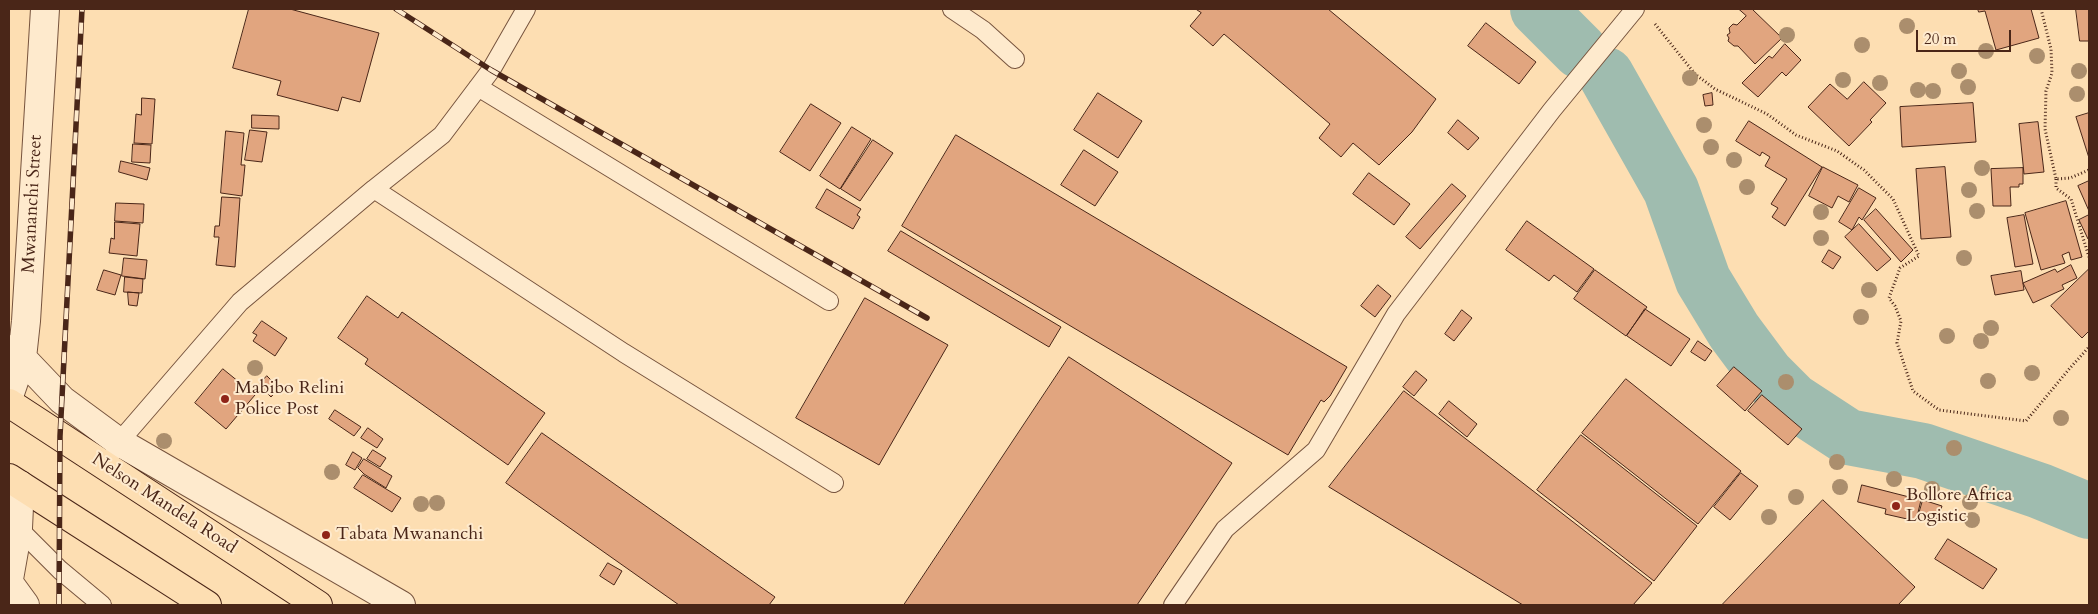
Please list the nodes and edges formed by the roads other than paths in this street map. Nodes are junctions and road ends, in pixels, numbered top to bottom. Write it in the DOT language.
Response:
graph roads {
  1 [pos="45,9"];
  2 [pos="526,9"];
  3 [pos="952,9"];
  4 [pos="1635,9"];
  5 [pos="1016,59"];
  6 [pos="478,88"];
  7 [pos="374,189"];
  8 [pos="829,301"];
  9 [pos="16,354"];
  10 [pos="9,396"];
  11 [pos="9,403"];
  12 [pos="112,454"];
  13 [pos="14,482"];
  14 [pos="834,483"];
  15 [pos="18,528"];
  16 [pos="9,579"];
  17 [pos="9,583"];
  18 [pos="25,605"];
  19 [pos="102,605"];
  20 [pos="207,605"];
  21 [pos="318,605"];
  22 [pos="401,605"];
  23 [pos="1173,605"];
  1 -- 9 [label="street, Mwananchi Street"];
  2 -- 6 [label="lane"];
  3 -- 5 [label="lane"];
  4 -- 23 [label="lane"];
  6 -- 7 [label="lane"];
  6 -- 8 [label="lane"];
  7 -- 12 [label="lane"];
  7 -- 14 [label="lane"];
  9 -- 10 [label="street, Mwananchi Street"];
  9 -- 12 [label="street"];
  11 -- 12 [label="main road, Nelson Mandela Road"];
  12 -- 21 [label="main road, Nelson Mandela Road"];
  12 -- 22 [label="street"];
  13 -- 15 [label="street"];
  13 -- 20 [label="main road"];
  15 -- 16 [label="street"];
  15 -- 19 [label="lane"];
  17 -- 18 [label="street"];
}
